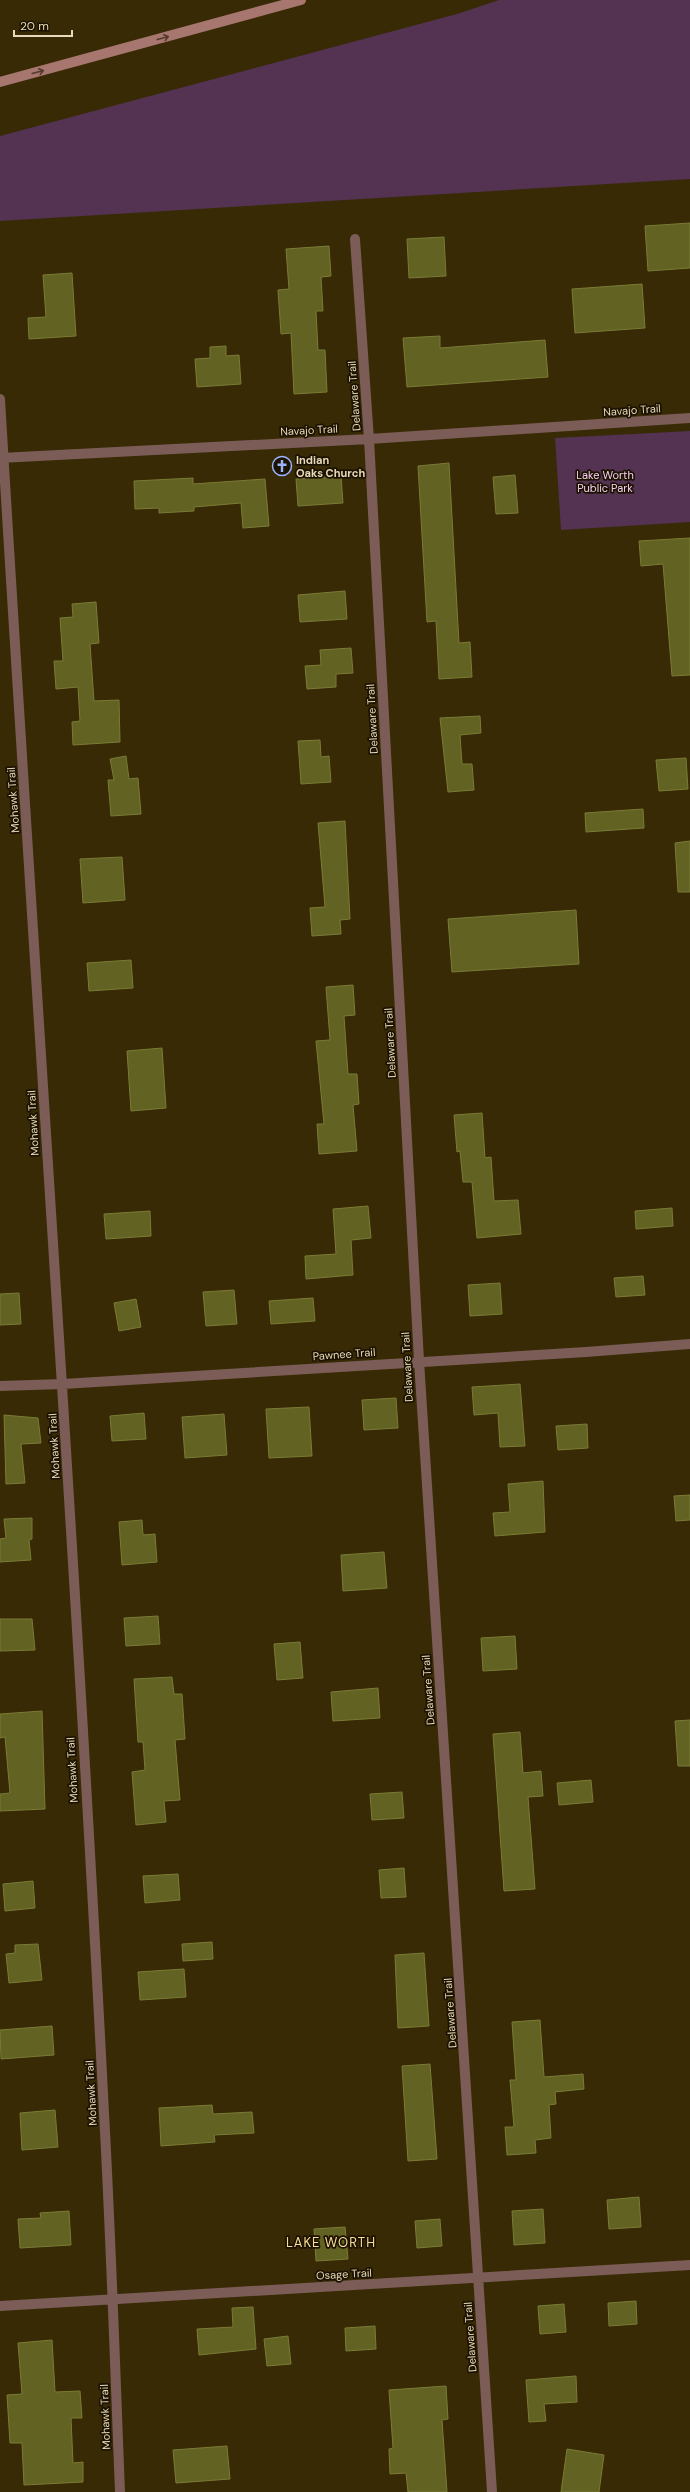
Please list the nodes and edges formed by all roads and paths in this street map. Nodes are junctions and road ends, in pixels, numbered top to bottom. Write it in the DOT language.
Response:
graph roads {
  1 [pos="300,0"];
  2 [pos="0,82"];
  3 [pos="356,239"];
  4 [pos="0,400"];
  5 [pos="690,418"];
  6 [pos="369,439"];
  7 [pos="2,458"];
  8 [pos="690,1344"];
  9 [pos="419,1361"];
  10 [pos="63,1384"];
  11 [pos="0,1386"];
  12 [pos="690,2265"];
  13 [pos="479,2278"];
  14 [pos="112,2300"];
  15 [pos="0,2306"];
  16 [pos="120,2492"];
  17 [pos="492,2492"];
  2 -- 1 [label="street, one-way"];
  3 -- 6 [label="street, Delaware Trail"];
  4 -- 7 [label="street, Mohawk Trail"];
  5 -- 6 [label="street, Navajo Trail"];
  6 -- 7 [label="street, Navajo Trail"];
  6 -- 9 [label="street, Delaware Trail"];
  7 -- 10 [label="street, Mohawk Trail"];
  8 -- 9 [label="street, Pawnee Trail"];
  9 -- 10 [label="street, Pawnee Trail"];
  9 -- 13 [label="street, Delaware Trail"];
  10 -- 11 [label="street, Pawnee Trail"];
  10 -- 14 [label="street, Mohawk Trail"];
  12 -- 13 [label="street, Osage Trail"];
  13 -- 14 [label="street, Osage Trail"];
  13 -- 17 [label="street, Delaware Trail"];
  14 -- 15 [label="street, Osage Trail"];
  14 -- 16 [label="street, Mohawk Trail"];
}
